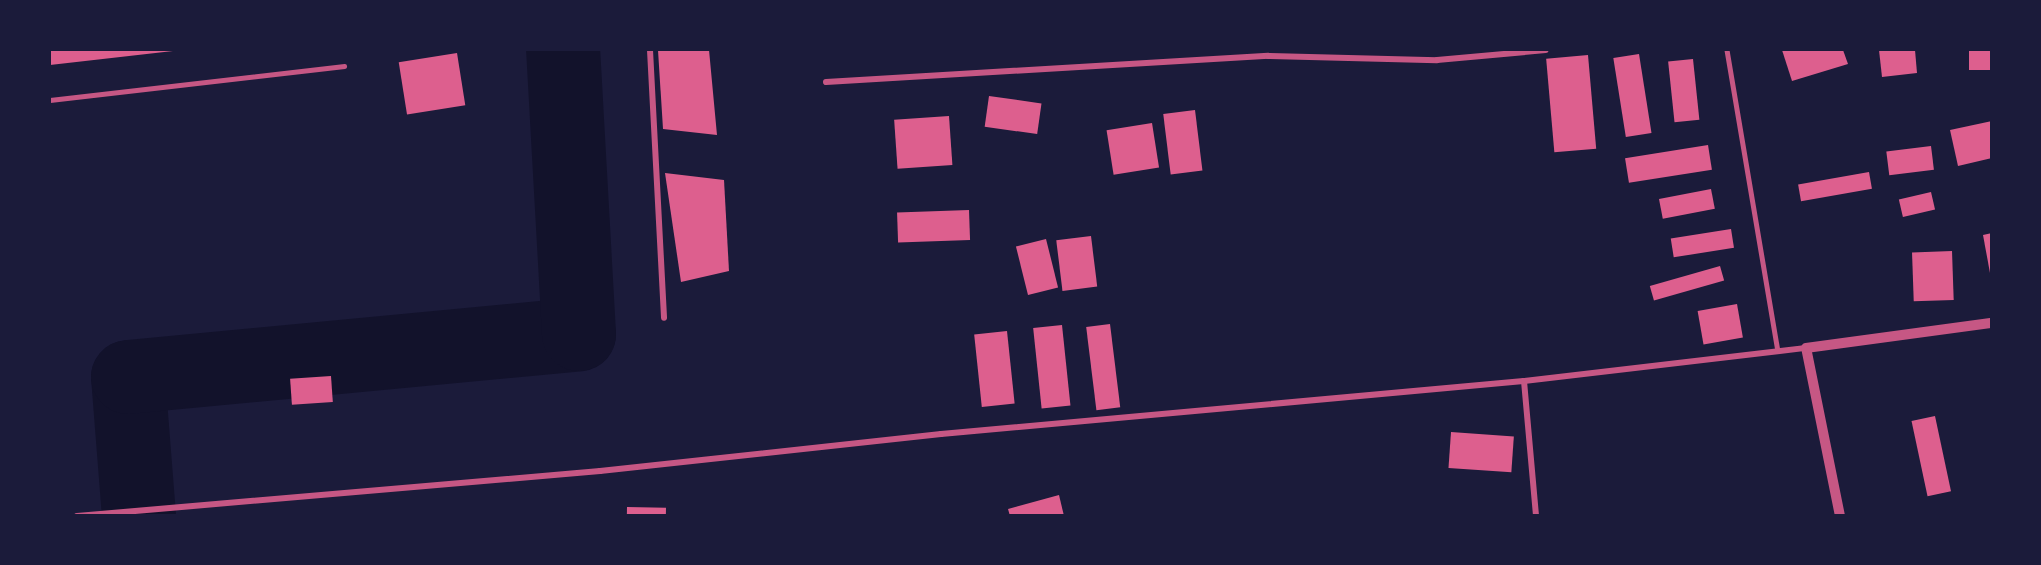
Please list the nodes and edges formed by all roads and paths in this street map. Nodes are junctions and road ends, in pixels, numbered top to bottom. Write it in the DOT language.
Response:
graph roads {
  1 [pos="650,50"];
  2 [pos="1546,50"];
  3 [pos="1727,50"];
  4 [pos="344,66"];
  5 [pos="826,82"];
  6 [pos="50,100"];
  7 [pos="664,318"];
  8 [pos="1992,323"];
  9 [pos="1806,348"];
  10 [pos="1778,351"];
  11 [pos="1524,381"];
  12 [pos="77,516"];
  13 [pos="1536,516"];
  14 [pos="1840,516"];
  1 -- 7 [label="street"];
  2 -- 5 [label="street"];
  3 -- 10 [label="lane"];
  4 -- 6 [label="lane"];
  8 -- 9 [label="street"];
  9 -- 10 [label="street"];
  9 -- 14 [label="street"];
  10 -- 11 [label="street"];
  11 -- 12 [label="street"];
  11 -- 13 [label="street"];
}
